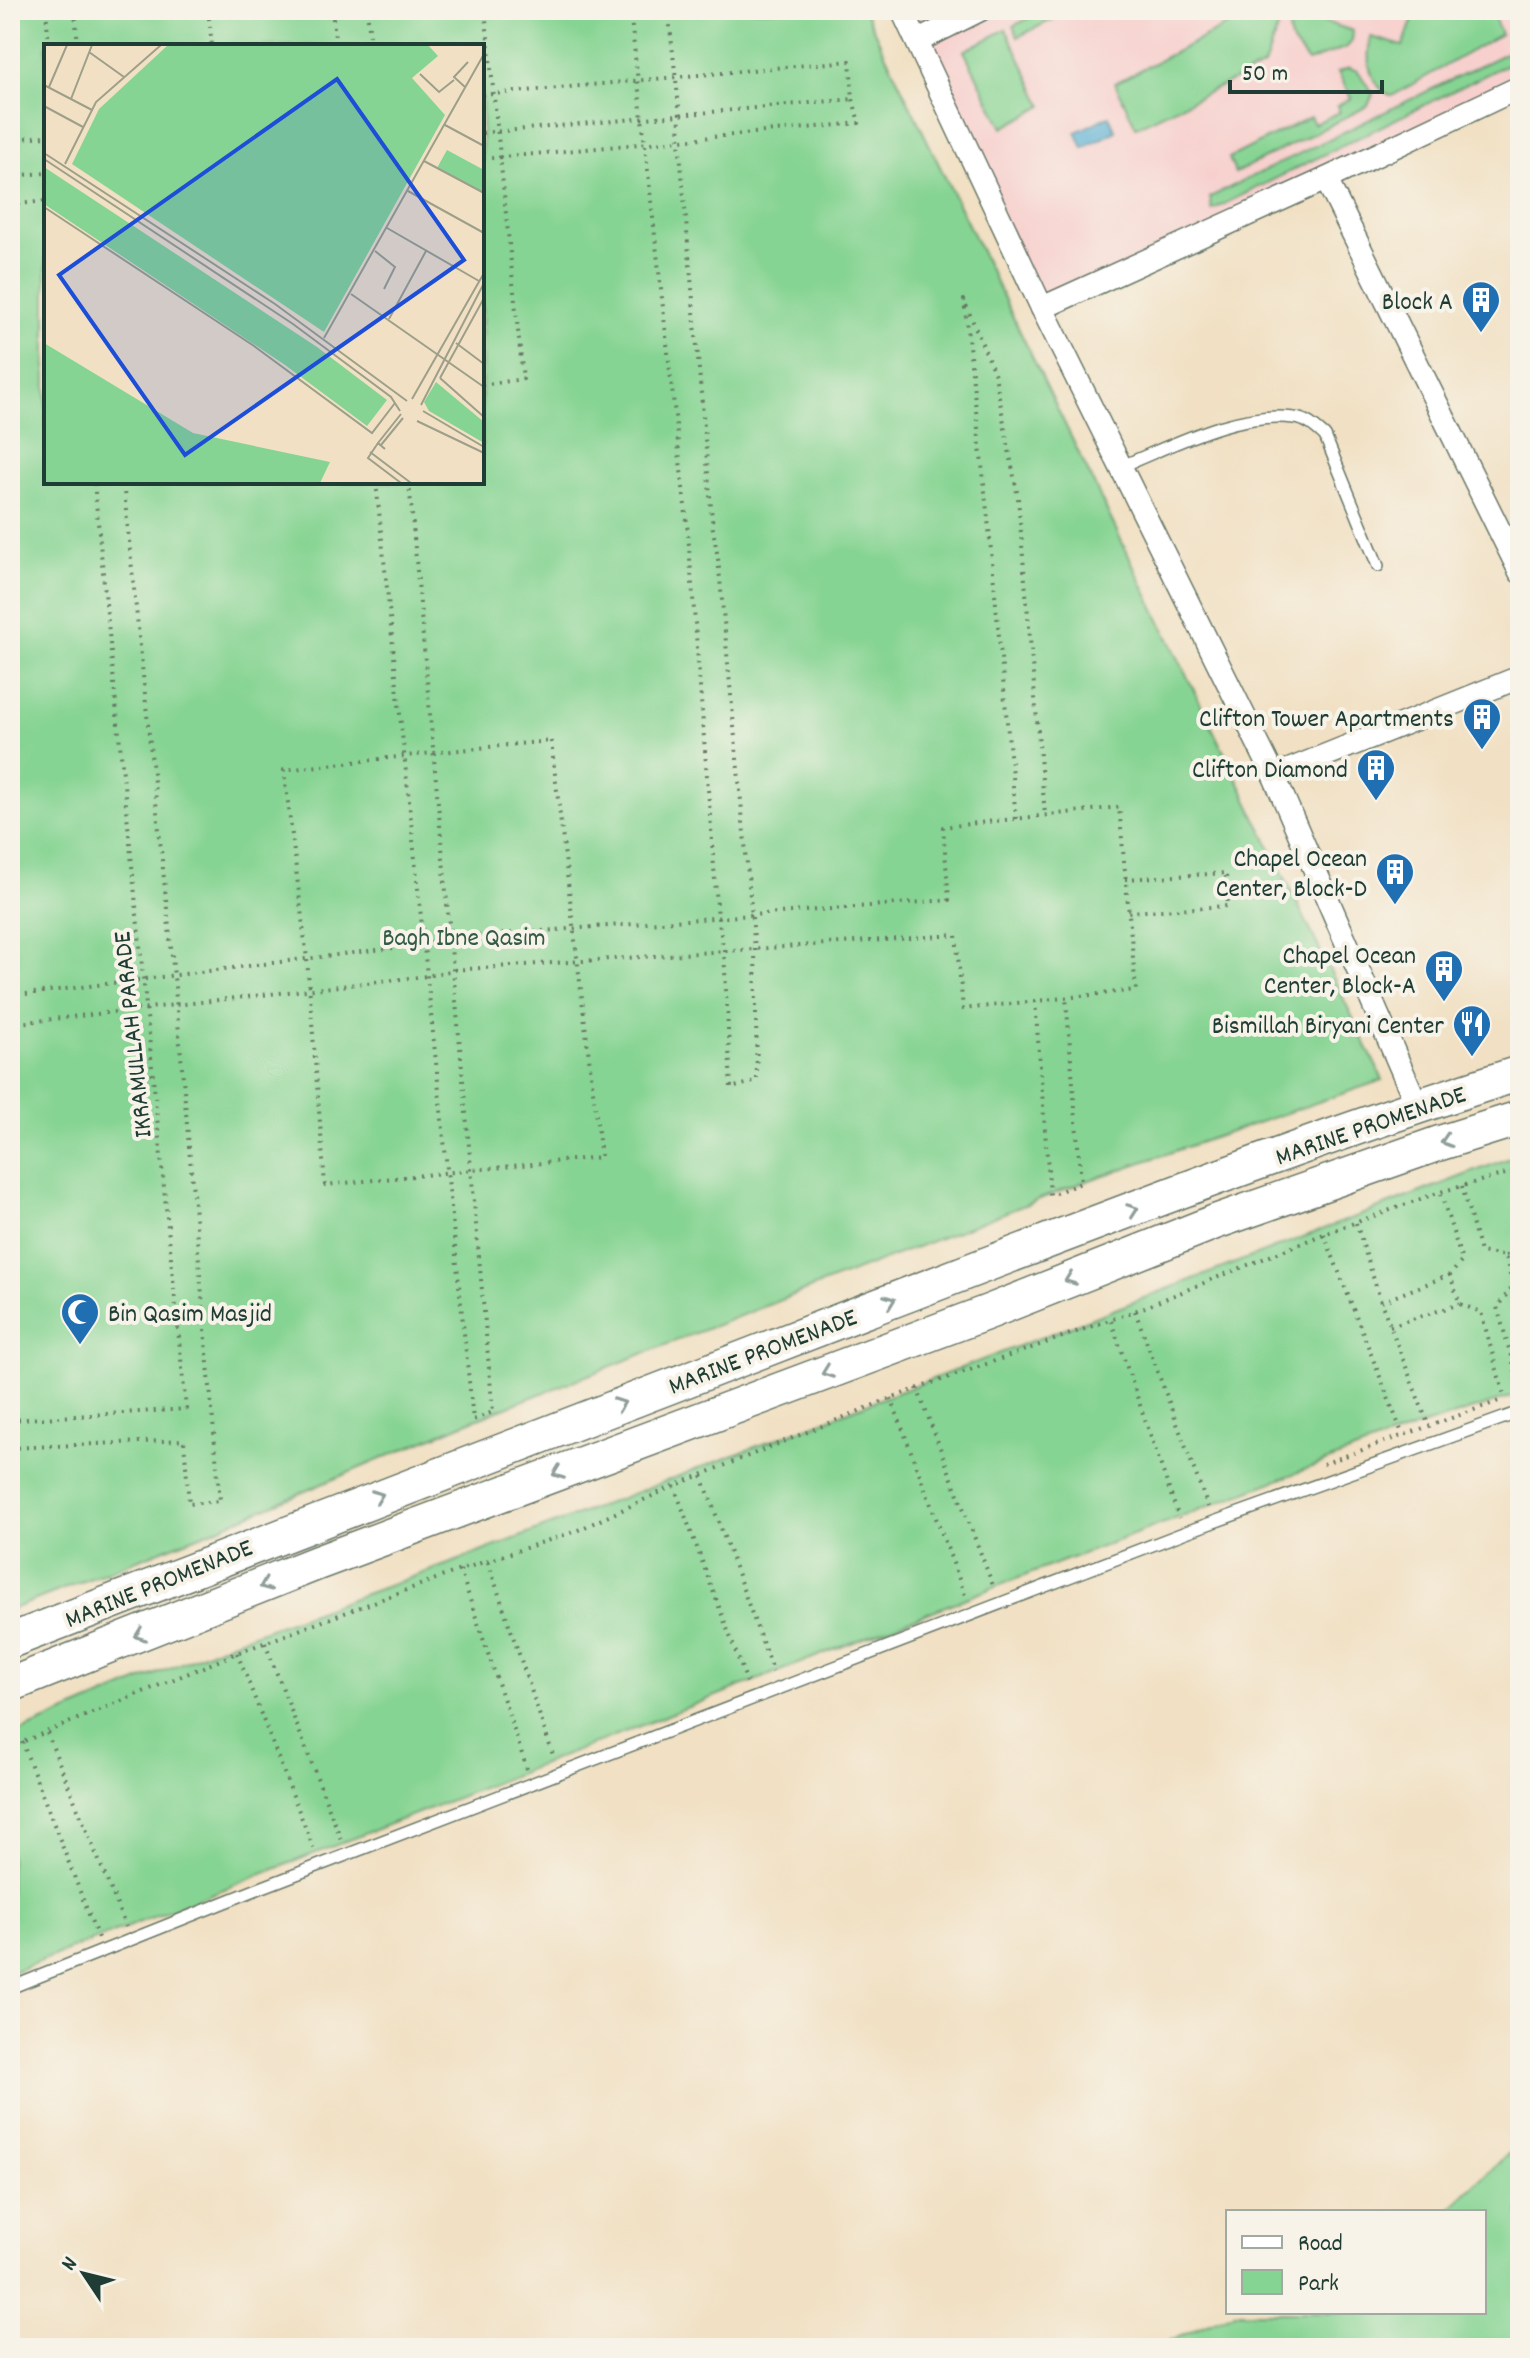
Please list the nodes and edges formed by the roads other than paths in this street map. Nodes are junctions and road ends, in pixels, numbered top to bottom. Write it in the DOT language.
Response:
graph roads {
  1 [pos="902,10"];
  2 [pos="980,10"];
  3 [pos="918,41"];
  4 [pos="1520,87"];
  5 [pos="1326,179"];
  6 [pos="1042,308"];
  7 [pos="1122,466"];
  8 [pos="1378,566"];
  9 [pos="1520,572"];
  10 [pos="1520,677"];
  11 [pos="1274,776"];
  12 [pos="1520,1073"];
  13 [pos="1417,1105"];
  14 [pos="1520,1118"];
  15 [pos="1520,1412"];
  16 [pos="305,1524"];
  17 [pos="317,1563"];
  18 [pos="201,1566"];
  19 [pos="213,1607"];
  20 [pos="10,1641"];
  21 [pos="10,1685"];
  22 [pos="10,1988"];
  1 -- 3 [label="street"];
  2 -- 3 [label="street"];
  3 -- 6 [label="street"];
  4 -- 5 [label="street"];
  5 -- 6 [label="street"];
  5 -- 9 [label="street"];
  6 -- 7 [label="street"];
  7 -- 8 [label="lane"];
  7 -- 11 [label="street"];
  10 -- 11 [label="street"];
  11 -- 13 [label="street"];
  12 -- 13 [label="main road, MARINE PROMENADE"];
  16 -- 13 [label="main road, MARINE PROMENADE, one-way"];
  14 -- 17 [label="main road, MARINE PROMENADE, one-way"];
  15 -- 22 [label="lane"];
  16 -- 17 [label="main road"];
  16 -- 18 [label="main road, MARINE PROMENADE"];
  17 -- 19 [label="main road, MARINE PROMENADE, one-way"];
  18 -- 19 [label="main road"];
  18 -- 20 [label="main road, MARINE PROMENADE"];
  19 -- 21 [label="main road, MARINE PROMENADE, one-way"];
}
